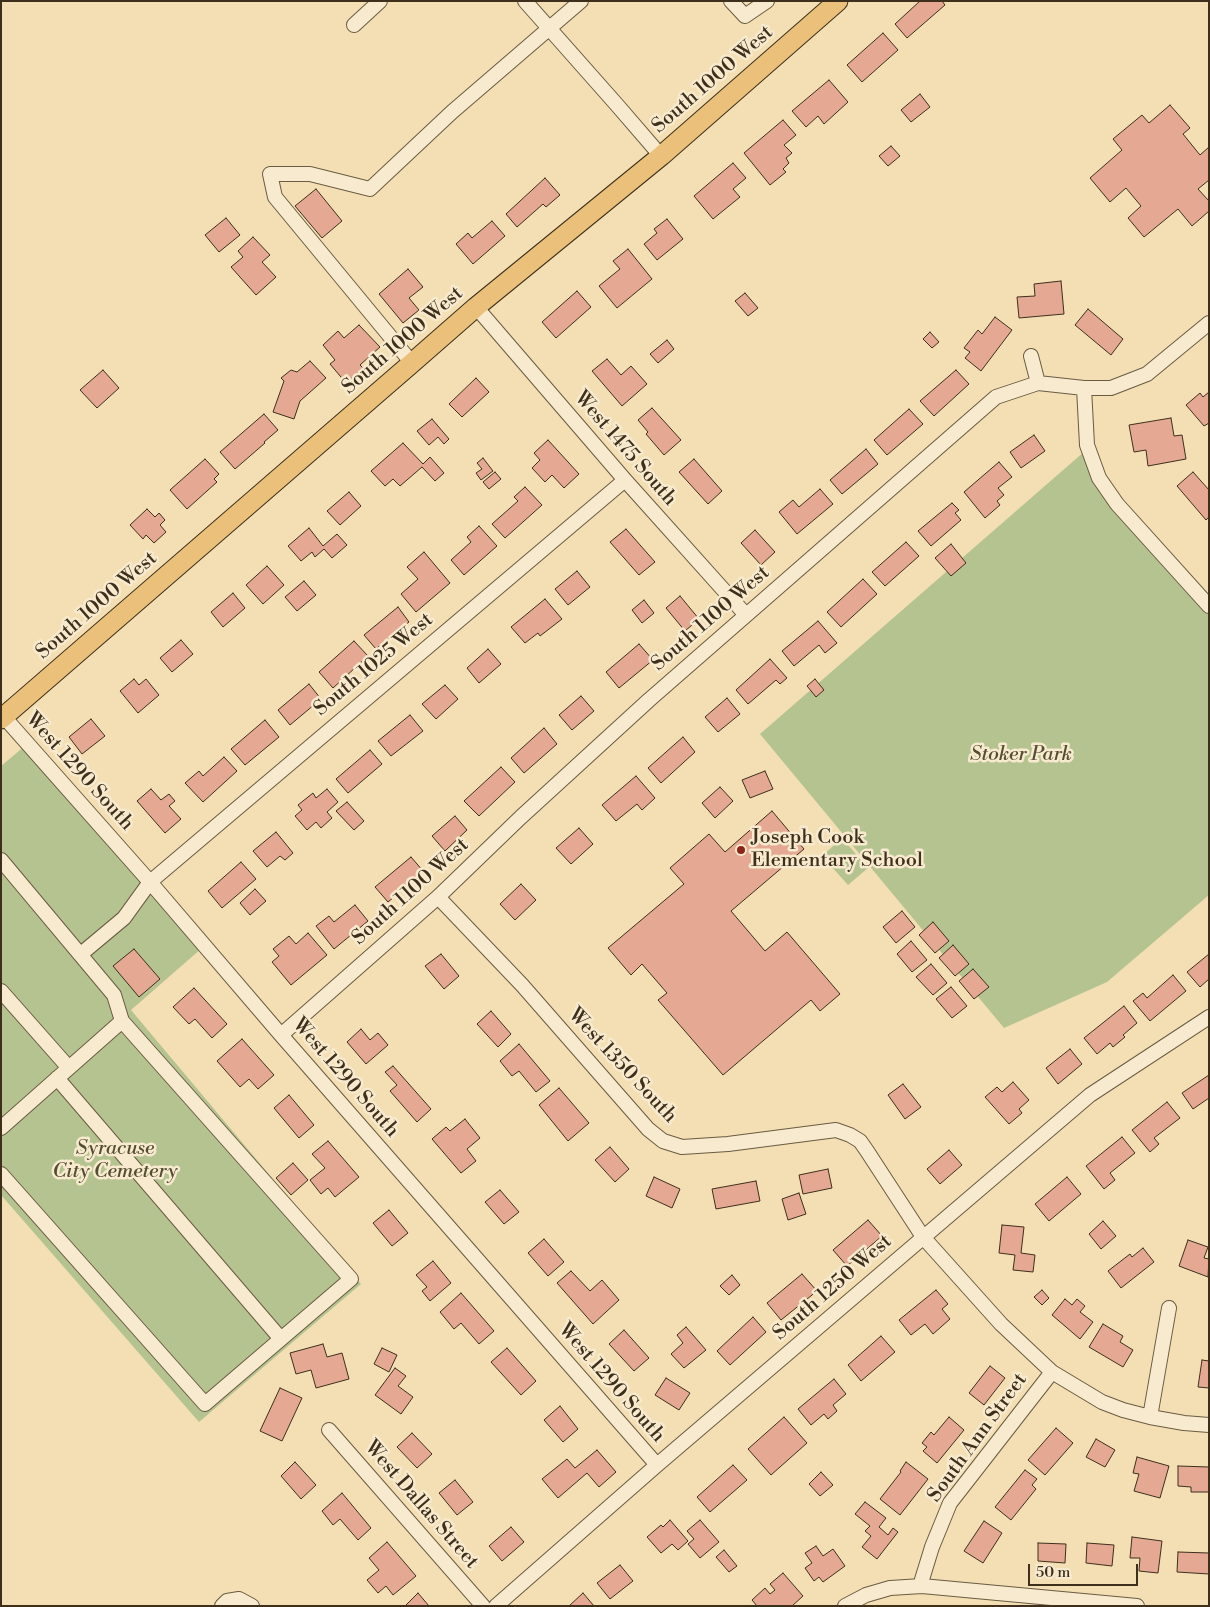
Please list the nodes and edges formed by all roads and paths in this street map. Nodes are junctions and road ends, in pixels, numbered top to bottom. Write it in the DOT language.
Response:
graph roads {
  1 [pos="380,1"];
  2 [pos="525,1"];
  3 [pos="581,1"];
  4 [pos="731,1"];
  5 [pos="768,1"];
  6 [pos="838,1"];
  7 [pos="354,25"];
  8 [pos="549,29"];
  9 [pos="661,156"];
  10 [pos="476,307"];
  11 [pos="1209,323"];
  12 [pos="1031,356"];
  13 [pos="412,363"];
  14 [pos="1038,383"];
  15 [pos="1084,388"];
  16 [pos="625,480"];
  17 [pos="1209,606"];
  18 [pos="746,615"];
  19 [pos="2,718"];
  20 [pos="1,860"];
  21 [pos="150,882"];
  22 [pos="438,897"];
  23 [pos="81,954"];
  24 [pos="1,991"];
  25 [pos="1209,1016"];
  26 [pos="122,1021"];
  27 [pos="281,1034"];
  28 [pos="69,1068"];
  29 [pos="57,1078"];
  30 [pos="1,1128"];
  31 [pos="1,1174"];
  32 [pos="923,1237"];
  33 [pos="1169,1308"];
  34 [pos="281,1339"];
  35 [pos="1052,1372"];
  36 [pos="1150,1418"];
  37 [pos="1209,1424"];
  38 [pos="329,1430"];
  39 [pos="656,1465"];
  40 [pos="920,1586"];
  41 [pos="1069,1603"];
  42 [pos="222,1606"];
  43 [pos="252,1606"];
  44 [pos="484,1606"];
  45 [pos="496,1606"];
  46 [pos="845,1606"];
  47 [pos="1137,1606"];
  1 -- 7 [label="street"];
  2 -- 8 [label="street"];
  3 -- 8 [label="street"];
  4 -- 5 [label="street"];
  6 -- 9 [label="main road, South 1000 West"];
  8 -- 9 [label="street"];
  8 -- 13 [label="street"];
  9 -- 10 [label="main road, South 1000 West"];
  10 -- 13 [label="main road, South 1000 West"];
  10 -- 16 [label="street, West 1475 South"];
  11 -- 15 [label="street, South 1100 West"];
  12 -- 14 [label="street"];
  13 -- 19 [label="main road, South 1000 West"];
  14 -- 15 [label="street, South 1100 West"];
  14 -- 18 [label="street, South 1100 West"];
  15 -- 17 [label="street"];
  16 -- 18 [label="street, West 1475 South"];
  16 -- 21 [label="street, South 1025 West"];
  18 -- 22 [label="street, South 1100 West"];
  19 -- 21 [label="street, West 1290 South"];
  20 -- 23 [label="street"];
  21 -- 23 [label="street, South 1025 West"];
  21 -- 27 [label="street, West 1290 South"];
  22 -- 27 [label="street, South 1100 West"];
  22 -- 32 [label="street, West 1350 South"];
  23 -- 26 [label="street"];
  24 -- 28 [label="street"];
  25 -- 32 [label="street, South 1250 West"];
  26 -- 28 [label="street"];
  26 -- 34 [label="street"];
  27 -- 39 [label="street, West 1290 South"];
  28 -- 29 [label="street"];
  29 -- 30 [label="street"];
  29 -- 34 [label="street"];
  31 -- 34 [label="street"];
  32 -- 35 [label="street, West 1350 South"];
  32 -- 39 [label="street, South 1250 West"];
  33 -- 36 [label="street"];
  35 -- 36 [label="street, West 1350 South"];
  35 -- 40 [label="street, South Ann Street"];
  36 -- 37 [label="street, West 1350 South"];
  38 -- 44 [label="street, West Dallas Street"];
  39 -- 45 [label="street, South 1250 West"];
  40 -- 41 [label="street"];
  40 -- 46 [label="street"];
  41 -- 47 [label="street"];
  42 -- 43 [label="street"];
}
